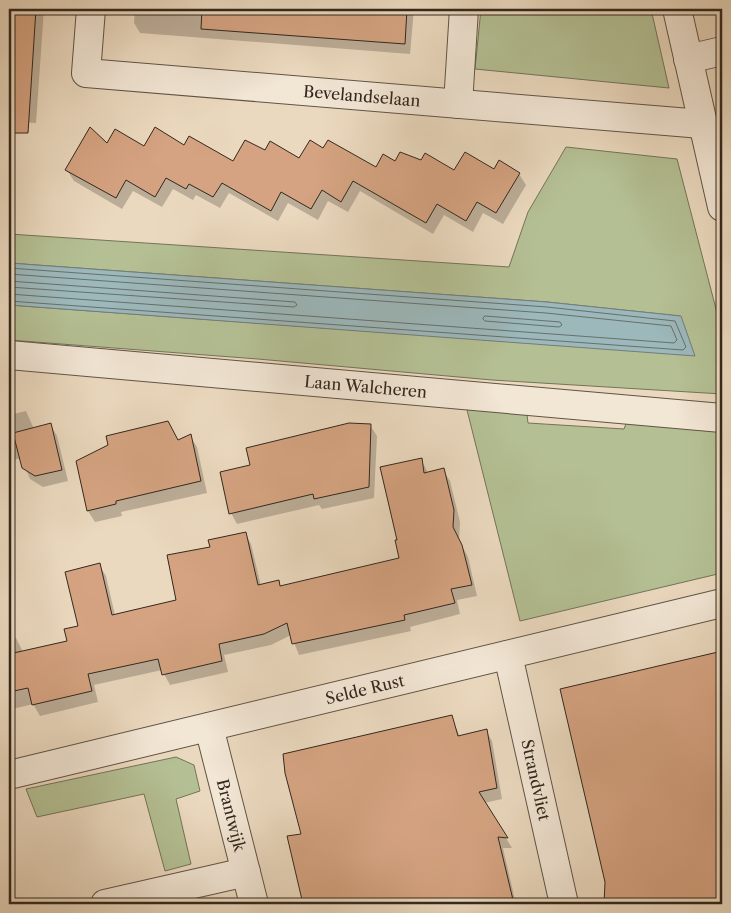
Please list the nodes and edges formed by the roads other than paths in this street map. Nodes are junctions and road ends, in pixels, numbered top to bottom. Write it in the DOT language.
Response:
graph roads {
  1 [pos="91,9"];
  2 [pos="464,9"];
  3 [pos="677,9"];
  4 [pos="722,51"];
  5 [pos="688,59"];
  6 [pos="458,104"];
  7 [pos="702,124"];
  8 [pos="722,207"];
  9 [pos="9,355"];
  10 [pos="722,418"];
  11 [pos="722,604"];
  12 [pos="508,654"];
  13 [pos="209,727"];
  14 [pos="9,775"];
  15 [pos="246,872"];
  16 [pos="105,904"];
  17 [pos="254,904"];
  18 [pos="564,904"];
  1 -- 6 [label="street, Bevelandselaan"];
  2 -- 6 [label="street"];
  3 -- 5 [label="street"];
  4 -- 5 [label="street"];
  5 -- 7 [label="street"];
  6 -- 7 [label="street, Bevelandselaan"];
  7 -- 8 [label="street"];
  9 -- 10 [label="street, Laan Walcheren"];
  11 -- 12 [label="street, Selde Rust"];
  12 -- 13 [label="street, Selde Rust"];
  12 -- 18 [label="street, Strandvliet"];
  13 -- 14 [label="street, Selde Rust"];
  13 -- 15 [label="street, Brantwijk"];
  15 -- 16 [label="street"];
  15 -- 17 [label="street, Brantwijk"];
}
